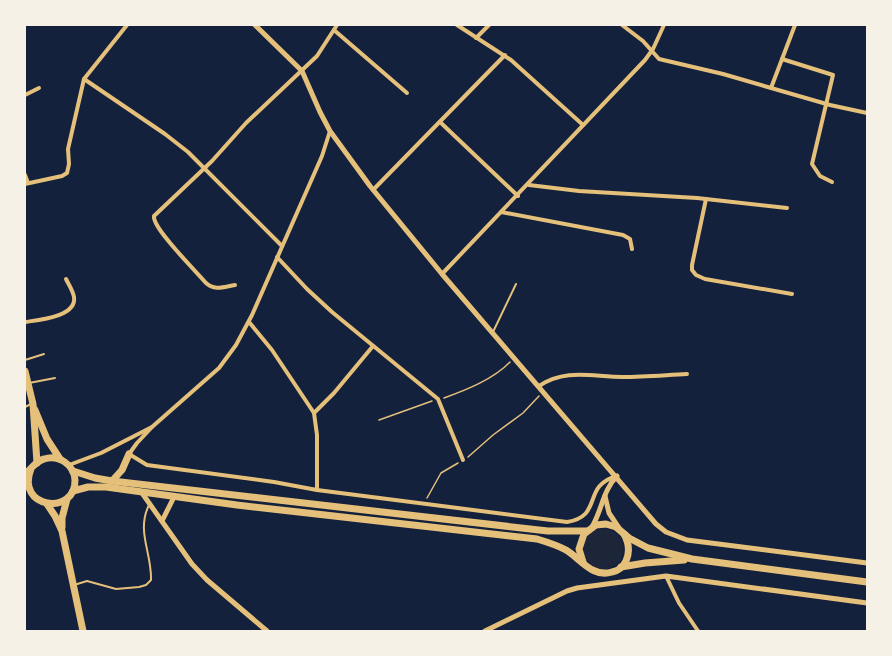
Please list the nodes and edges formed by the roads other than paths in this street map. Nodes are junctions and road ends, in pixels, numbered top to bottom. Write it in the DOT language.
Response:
graph roads {
  1 [pos="127,25"];
  2 [pos="255,25"];
  3 [pos="337,25"];
  4 [pos="457,25"];
  5 [pos="489,25"];
  6 [pos="622,25"];
  7 [pos="664,25"];
  8 [pos="796,25"];
  9 [pos="334,30"];
  10 [pos="476,38"];
  11 [pos="651,52"];
  12 [pos="504,55"];
  13 [pos="782,59"];
  14 [pos="302,71"];
  15 [pos="84,79"];
  16 [pos="39,88"];
  17 [pos="771,88"];
  18 [pos="407,93"];
  19 [pos="25,95"];
  20 [pos="827,104"];
  21 [pos="867,114"];
  22 [pos="440,122"];
  23 [pos="583,125"];
  24 [pos="330,131"];
  25 [pos="204,168"];
  26 [pos="25,175"];
  27 [pos="832,182"];
  28 [pos="26,184"];
  29 [pos="529,185"];
  30 [pos="373,190"];
  31 [pos="518,196"];
  32 [pos="706,199"];
  33 [pos="787,208"];
  34 [pos="501,212"];
  35 [pos="282,246"];
  36 [pos="632,249"];
  37 [pos="277,257"];
  38 [pos="442,274"];
  39 [pos="66,279"];
  40 [pos="516,284"];
  41 [pos="234,285"];
  42 [pos="792,294"];
  43 [pos="25,322"];
  44 [pos="249,322"];
  45 [pos="493,333"];
  46 [pos="373,346"];
  47 [pos="44,354"];
  48 [pos="25,360"];
  49 [pos="25,371"];
  50 [pos="687,374"];
  51 [pos="54,378"];
  52 [pos="28,383"];
  53 [pos="540,388"];
  54 [pos="33,404"];
  55 [pos="25,407"];
  56 [pos="314,413"];
  57 [pos="152,427"];
  58 [pos="130,454"];
  59 [pos="60,459"];
  60 [pos="463,460"];
  61 [pos="37,463"];
  62 [pos="71,468"];
  63 [pos="31,469"];
  64 [pos="25,474"];
  65 [pos="616,476"];
  66 [pos="112,481"];
  67 [pos="317,490"];
  68 [pos="73,491"];
  69 [pos="142,493"];
  70 [pos="25,494"];
  71 [pos="605,495"];
  72 [pos="35,497"];
  73 [pos="174,497"];
  74 [pos="67,499"];
  75 [pos="47,504"];
  76 [pos="149,504"];
  77 [pos="162,521"];
  78 [pos="589,529"];
  79 [pos="62,531"];
  80 [pos="622,532"];
  81 [pos="692,559"];
  82 [pos="867,563"];
  83 [pos="584,564"];
  84 [pos="621,567"];
  85 [pos="606,574"];
  86 [pos="666,576"];
  87 [pos="867,582"];
  88 [pos="73,585"];
  89 [pos="606,585"];
  90 [pos="867,603"];
  91 [pos="83,631"];
  92 [pos="267,631"];
  93 [pos="485,631"];
  94 [pos="698,631"];
  1 -- 15 [label="street"];
  2 -- 14 [label="street"];
  3 -- 9 [label="street"];
  4 -- 10 [label="street"];
  5 -- 10 [label="street"];
  6 -- 11 [label="street"];
  7 -- 11 [label="street"];
  8 -- 13 [label="street"];
  9 -- 14 [label="street"];
  9 -- 18 [label="street"];
  10 -- 12 [label="street"];
  11 -- 17 [label="street"];
  11 -- 23 [label="street"];
  12 -- 22 [label="street"];
  12 -- 23 [label="street"];
  13 -- 17 [label="street"];
  13 -- 20 [label="street"];
  14 -- 24 [label="street"];
  14 -- 25 [label="street"];
  15 -- 25 [label="street"];
  15 -- 28 [label="street"];
  16 -- 19 [label="street"];
  17 -- 20 [label="street"];
  20 -- 21 [label="street"];
  20 -- 27 [label="street"];
  22 -- 30 [label="street"];
  22 -- 31 [label="street"];
  23 -- 29 [label="street"];
  24 -- 30 [label="street"];
  24 -- 35 [label="street"];
  25 -- 35 [label="street"];
  25 -- 41 [label="street"];
  26 -- 28 [label="street"];
  29 -- 31 [label="street"];
  29 -- 32 [label="street"];
  30 -- 38 [label="street"];
  31 -- 34 [label="street"];
  32 -- 33 [label="street"];
  32 -- 42 [label="street"];
  34 -- 36 [label="street"];
  34 -- 38 [label="street"];
  35 -- 37 [label="street"];
  37 -- 44 [label="street"];
  37 -- 46 [label="street"];
  38 -- 45 [label="street"];
  39 -- 43 [label="street"];
  40 -- 45 [label="lane"];
  44 -- 56 [label="street"];
  44 -- 57 [label="street"];
  45 -- 53 [label="street"];
  46 -- 56 [label="street"];
  46 -- 60 [label="street"];
  47 -- 48 [label="lane"];
  49 -- 52 [label="main road"];
  50 -- 53 [label="street"];
  51 -- 52 [label="lane"];
  52 -- 54 [label="main road"];
  53 -- 65 [label="street"];
  54 -- 55 [label="lane"];
  54 -- 59 [label="main road"];
  54 -- 61 [label="main road"];
  56 -- 67 [label="street"];
  57 -- 58 [label="street"];
  57 -- 62 [label="street"];
  58 -- 66 [label="main road"];
  58 -- 67 [label="street"];
  59 -- 61 [label="main road"];
  59 -- 62 [label="main road"];
  61 -- 63 [label="main road"];
  62 -- 66 [label="main road"];
  62 -- 68 [label="main road"];
  63 -- 64 [label="main road"];
  63 -- 72 [label="main road"];
  65 -- 67 [label="street"];
  65 -- 71 [label="street"];
  65 -- 82 [label="street"];
  66 -- 78 [label="main road"];
  68 -- 69 [label="main road"];
  68 -- 74 [label="main road"];
  69 -- 73 [label="main road"];
  69 -- 76 [label="street"];
  70 -- 72 [label="main road"];
  71 -- 78 [label="street"];
  71 -- 80 [label="street"];
  72 -- 75 [label="main road"];
  73 -- 77 [label="street"];
  73 -- 83 [label="main road"];
  74 -- 75 [label="main road"];
  74 -- 79 [label="main road"];
  75 -- 79 [label="main road"];
  76 -- 77 [label="street"];
  76 -- 88 [label="lane"];
  77 -- 92 [label="street"];
  78 -- 80 [label="main road"];
  78 -- 83 [label="main road"];
  79 -- 88 [label="main road"];
  80 -- 81 [label="main road"];
  80 -- 84 [label="main road"];
  81 -- 84 [label="main road"];
  81 -- 87 [label="main road"];
  83 -- 85 [label="main road"];
  84 -- 85 [label="main road"];
  85 -- 89 [label="street"];
  86 -- 89 [label="street"];
  86 -- 90 [label="street"];
  86 -- 94 [label="street"];
  88 -- 91 [label="main road"];
  89 -- 93 [label="street"];
}
